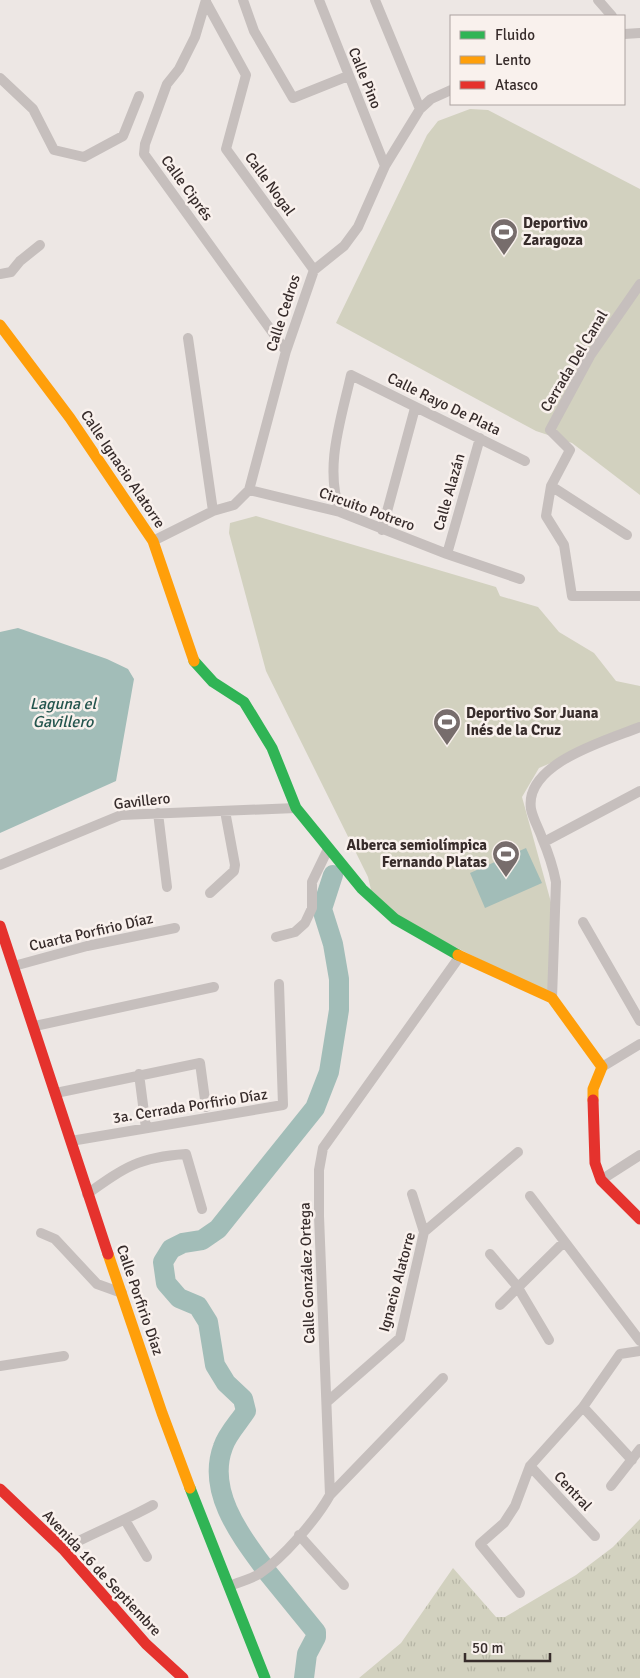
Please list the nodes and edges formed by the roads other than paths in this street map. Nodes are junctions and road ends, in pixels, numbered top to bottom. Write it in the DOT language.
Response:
graph roads {
  1 [pos="243,0"];
  2 [pos="318,0"];
  3 [pos="375,0"];
  4 [pos="598,0"];
  5 [pos="206,1"];
  6 [pos="611,15"];
  7 [pos="625,32"];
  8 [pos="640,33"];
  9 [pos="348,76"];
  10 [pos="0,78"];
  11 [pos="450,90"];
  12 [pos="139,96"];
  13 [pos="420,109"];
  14 [pos="385,166"];
  15 [pos="40,245"];
  16 [pos="314,270"];
  17 [pos="0,274"];
  18 [pos="640,284"];
  19 [pos="0,325"];
  20 [pos="188,338"];
  21 [pos="286,351"];
  22 [pos="415,408"];
  23 [pos="480,438"];
  24 [pos="525,461"];
  25 [pos="551,486"];
  26 [pos="249,490"];
  27 [pos="213,511"];
  28 [pos="340,512"];
  29 [pos="382,530"];
  30 [pos="627,535"];
  31 [pos="153,541"];
  32 [pos="447,554"];
  33 [pos="520,579"];
  34 [pos="640,596"];
  35 [pos="640,727"];
  36 [pos="640,791"];
  37 [pos="296,808"];
  38 [pos="225,811"];
  39 [pos="158,813"];
  40 [pos="544,842"];
  41 [pos="328,849"];
  42 [pos="0,865"];
  43 [pos="167,887"];
  44 [pos="210,894"];
  45 [pos="583,922"];
  46 [pos="0,926"];
  47 [pos="175,928"];
  48 [pos="276,937"];
  49 [pos="460,956"];
  50 [pos="14,966"];
  51 [pos="279,984"];
  52 [pos="214,987"];
  53 [pos="552,998"];
  54 [pos="640,1021"];
  55 [pos="35,1026"];
  56 [pos="640,1044"];
  57 [pos="602,1067"];
  58 [pos="139,1074"];
  59 [pos="56,1092"];
  60 [pos="206,1107"];
  61 [pos="146,1128"];
  62 [pos="71,1141"];
  63 [pos="518,1152"];
  64 [pos="640,1155"];
  65 [pos="601,1180"];
  66 [pos="87,1194"];
  67 [pos="412,1194"];
  68 [pos="530,1196"];
  69 [pos="202,1209"];
  70 [pos="640,1219"];
  71 [pos="424,1232"];
  72 [pos="41,1233"];
  73 [pos="564,1242"];
  74 [pos="490,1254"];
  75 [pos="517,1286"];
  76 [pos="122,1293"];
  77 [pos="500,1305"];
  78 [pos="549,1340"];
  79 [pos="640,1341"];
  80 [pos="640,1351"];
  81 [pos="64,1356"];
  82 [pos="0,1366"];
  83 [pos="443,1378"];
  84 [pos="328,1401"];
  85 [pos="583,1406"];
  86 [pos="640,1449"];
  87 [pos="632,1460"];
  88 [pos="530,1466"];
  89 [pos="611,1486"];
  90 [pos="0,1489"];
  91 [pos="330,1495"];
  92 [pos="153,1505"];
  93 [pos="125,1520"];
  94 [pos="299,1535"];
  95 [pos="595,1536"];
  96 [pos="64,1549"];
  97 [pos="147,1557"];
  98 [pos="344,1585"];
  99 [pos="230,1586"];
  100 [pos="520,1593"];
  101 [pos="182,1678"];
  102 [pos="265,1678"];
  1 -- 9 [label="street"];
  2 -- 9 [label="street, Calle Pino"];
  3 -- 13 [label="street"];
  4 -- 6 [label="street"];
  5 -- 16 [label="street, Calle Nogal"];
  5 -- 21 [label="street, Calle Ciprés"];
  7 -- 8 [label="street"];
  9 -- 14 [label="street, Calle Pino"];
  10 -- 12 [label="street"];
  11 -- 13 [label="street"];
  13 -- 14 [label="street, Calle Cedros"];
  14 -- 16 [label="street, Calle Cedros"];
  15 -- 17 [label="street"];
  16 -- 21 [label="street, Calle Cedros"];
  18 -- 25 [label="street, Cerrada Del Canal"];
  19 -- 31 [label="street, Calle Ignacio Alatorre"];
  20 -- 27 [label="street"];
  21 -- 26 [label="street, Calle Cedros"];
  22 -- 23 [label="street, Calle Rayo De Plata"];
  22 -- 28 [label="street, Calle Rayo De Plata"];
  22 -- 29 [label="street"];
  23 -- 24 [label="street, Calle Rayo De Plata"];
  23 -- 32 [label="street, Calle Alazán"];
  25 -- 30 [label="street"];
  25 -- 34 [label="street"];
  26 -- 27 [label="street"];
  26 -- 28 [label="street, Circuito Potrero"];
  27 -- 31 [label="street"];
  28 -- 29 [label="street, Circuito Potrero"];
  29 -- 32 [label="street, Circuito Potrero"];
  31 -- 37 [label="street, Calle Ignacio Alatorre"];
  32 -- 33 [label="street, Circuito Potrero"];
  35 -- 40 [label="street"];
  36 -- 40 [label="street"];
  37 -- 38 [label="street, Gavillero"];
  37 -- 41 [label="street, Calle Ignacio Alatorre"];
  38 -- 39 [label="street, Gavillero"];
  38 -- 44 [label="street"];
  39 -- 42 [label="street, Gavillero"];
  39 -- 43 [label="street"];
  40 -- 53 [label="street"];
  41 -- 48 [label="street"];
  41 -- 49 [label="street, Calle Ignacio Alatorre"];
  45 -- 54 [label="street"];
  46 -- 50 [label="street, Calle Porfirio Díaz"];
  47 -- 50 [label="street, Cuarta Porfirio Díaz"];
  49 -- 53 [label="street, Calle Ignacio Alatorre"];
  49 -- 84 [label="street, Calle González Ortega"];
  50 -- 55 [label="street, Calle Porfirio Díaz"];
  51 -- 61 [label="street, 3a. Cerrada Porfirio Díaz"];
  52 -- 55 [label="street"];
  53 -- 57 [label="street, Calle Ignacio Alatorre"];
  55 -- 59 [label="street, Calle Porfirio Díaz"];
  56 -- 57 [label="street"];
  57 -- 65 [label="street"];
  58 -- 59 [label="street"];
  58 -- 60 [label="street"];
  58 -- 61 [label="street"];
  59 -- 62 [label="street, Calle Porfirio Díaz"];
  61 -- 62 [label="street, 3a. Cerrada Porfirio Díaz"];
  62 -- 66 [label="street, Calle Porfirio Díaz"];
  63 -- 71 [label="street, Ignacio Alatorre"];
  64 -- 65 [label="street"];
  65 -- 70 [label="street"];
  66 -- 69 [label="street"];
  66 -- 76 [label="street, Calle Porfirio Díaz"];
  67 -- 71 [label="street"];
  68 -- 73 [label="street"];
  71 -- 84 [label="street, Ignacio Alatorre"];
  72 -- 76 [label="street"];
  73 -- 75 [label="street"];
  73 -- 79 [label="street"];
  74 -- 75 [label="street"];
  75 -- 77 [label="street"];
  75 -- 78 [label="street"];
  76 -- 99 [label="street, Calle Porfirio Díaz"];
  80 -- 85 [label="street"];
  81 -- 82 [label="street"];
  83 -- 91 [label="street"];
  84 -- 91 [label="street, Calle González Ortega"];
  85 -- 87 [label="street"];
  85 -- 88 [label="street"];
  86 -- 87 [label="street, Central"];
  87 -- 89 [label="street, Central"];
  88 -- 95 [label="street, Central"];
  88 -- 100 [label="street"];
  90 -- 96 [label="street, Avenida 16 de Septiembre"];
  91 -- 94 [label="street"];
  92 -- 93 [label="street"];
  93 -- 96 [label="street"];
  93 -- 97 [label="street"];
  94 -- 98 [label="street"];
  94 -- 99 [label="street"];
  96 -- 101 [label="street, Avenida 16 de Septiembre"];
  99 -- 102 [label="street, Calle Porfirio Díaz"];
}
